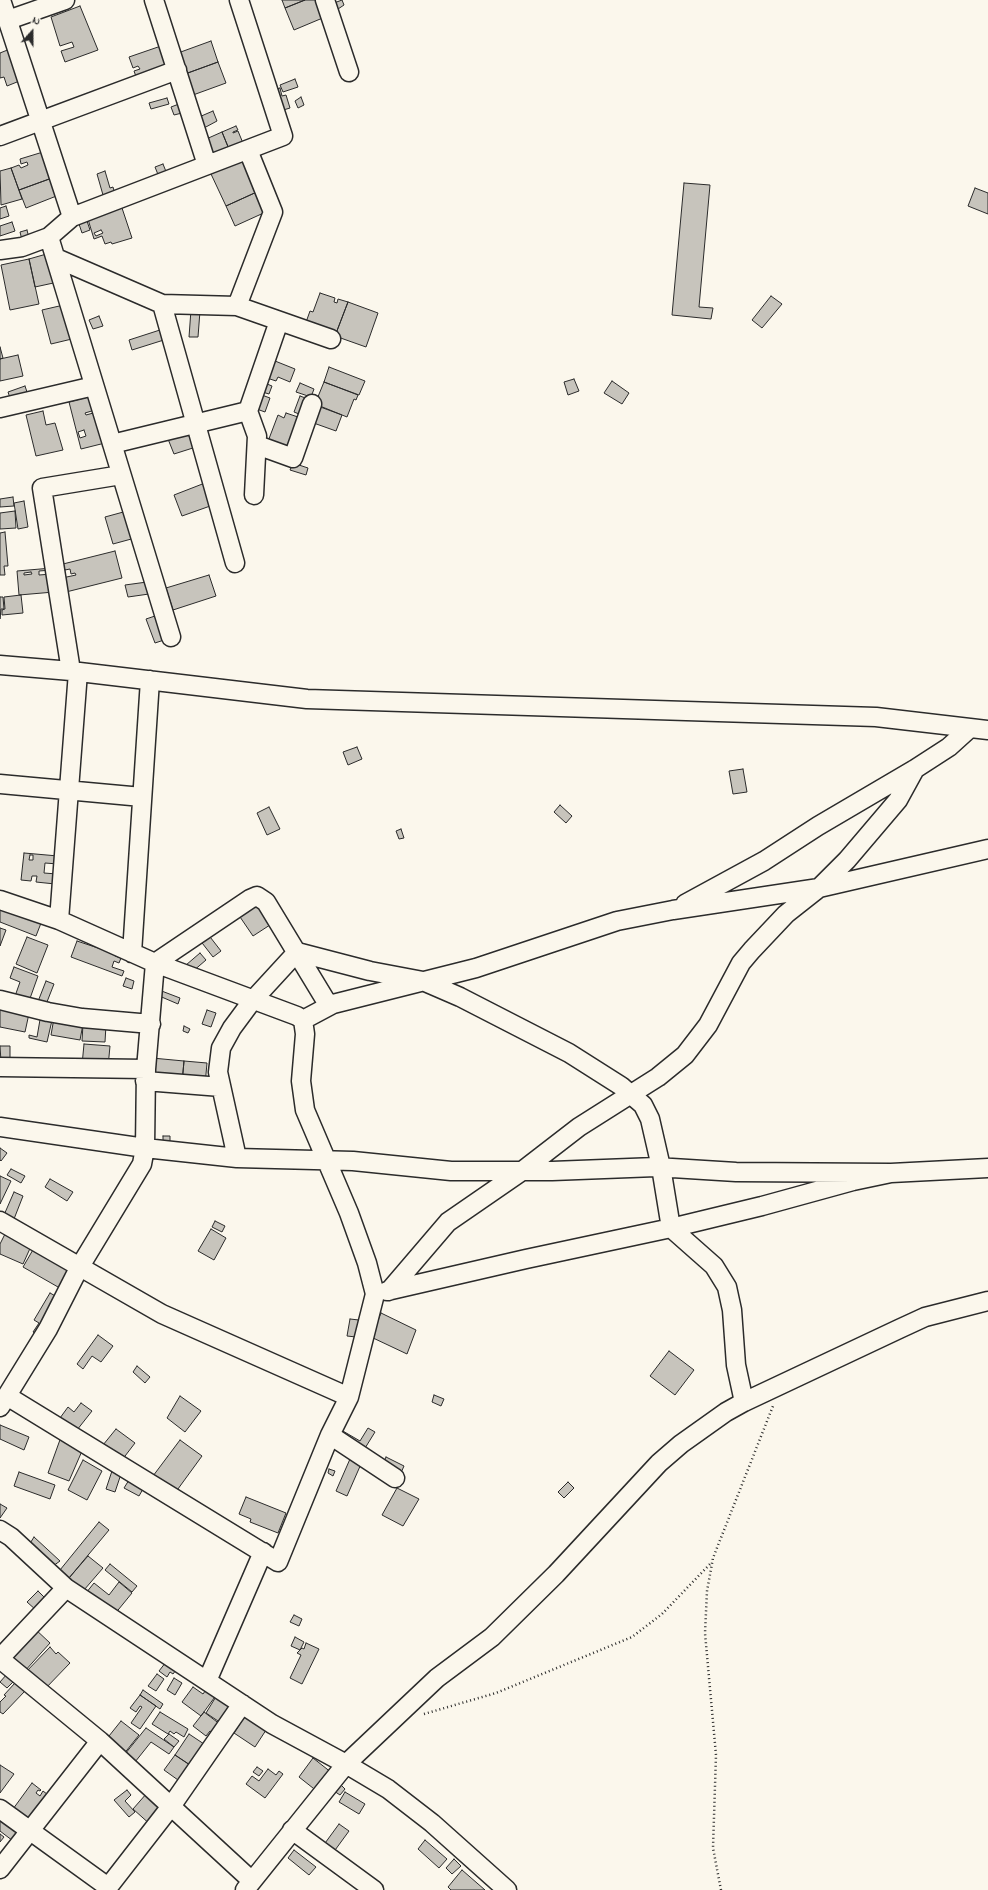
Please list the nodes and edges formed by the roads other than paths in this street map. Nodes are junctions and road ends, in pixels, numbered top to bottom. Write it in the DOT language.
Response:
graph roads {
  1 [pos="1,0"];
  2 [pos="65,0"];
  3 [pos="154,0"];
  4 [pos="239,0"];
  5 [pos="325,0"];
  6 [pos="8,20"];
  7 [pos="7,40"];
  8 [pos="177,70"];
  9 [pos="349,72"];
  10 [pos="41,121"];
  11 [pos="0,136"];
  12 [pos="248,150"];
  13 [pos="207,165"];
  14 [pos="72,216"];
  15 [pos="49,236"];
  16 [pos="0,250"];
  17 [pos="56,258"];
  18 [pos="162,304"];
  19 [pos="237,306"];
  20 [pos="279,321"];
  21 [pos="331,339"];
  22 [pos="94,386"];
  23 [pos="312,404"];
  24 [pos="0,408"];
  25 [pos="248,411"];
  26 [pos="196,424"];
  27 [pos="112,444"];
  28 [pos="257,445"];
  29 [pos="121,475"];
  30 [pos="254,495"];
  31 [pos="235,563"];
  32 [pos="170,637"];
  33 [pos="0,665"];
  34 [pos="0,668"];
  35 [pos="75,672"];
  36 [pos="150,680"];
  37 [pos="970,728"];
  38 [pos="988,730"];
  39 [pos="915,769"];
  40 [pos="0,784"];
  41 [pos="69,791"];
  42 [pos="142,797"];
  43 [pos="988,849"];
  44 [pos="819,888"];
  45 [pos="0,900"];
  46 [pos="673,910"];
  47 [pos="59,920"];
  48 [pos="297,952"];
  49 [pos="132,953"];
  50 [pos="155,964"];
  51 [pos="422,982"];
  52 [pos="0,1000"];
  53 [pos="252,1001"];
  54 [pos="329,1006"];
  55 [pos="303,1020"];
  56 [pos="151,1024"];
  57 [pos="0,1067"];
  58 [pos="145,1075"];
  59 [pos="221,1087"];
  60 [pos="631,1094"];
  61 [pos="0,1128"];
  62 [pos="144,1148"];
  63 [pos="237,1158"];
  64 [pos="328,1160"];
  65 [pos="661,1167"];
  66 [pos="988,1168"];
  67 [pos="522,1171"];
  68 [pos="891,1174"];
  69 [pos="0,1221"];
  70 [pos="671,1228"];
  71 [pos="80,1268"];
  72 [pos="382,1292"];
  73 [pos="988,1301"];
  74 [pos="4,1394"];
  75 [pos="348,1397"];
  76 [pos="744,1402"];
  77 [pos="330,1435"];
  78 [pos="396,1478"];
  79 [pos="0,1530"];
  80 [pos="263,1552"];
  81 [pos="66,1588"];
  82 [pos="0,1658"];
  83 [pos="207,1682"];
  84 [pos="242,1704"];
  85 [pos="100,1741"];
  86 [pos="346,1764"];
  87 [pos="172,1805"];
  88 [pos="0,1809"];
  89 [pos="292,1830"];
  90 [pos="31,1831"];
  91 [pos="0,1869"];
  92 [pos="249,1885"];
  93 [pos="107,1889"];
  94 [pos="374,1890"];
  95 [pos="507,1890"];
  1 -- 6 [label="street"];
  2 -- 6 [label="street"];
  3 -- 8 [label="street"];
  4 -- 12 [label="street"];
  5 -- 9 [label="street"];
  6 -- 7 [label="street"];
  7 -- 10 [label="street"];
  8 -- 10 [label="street"];
  8 -- 13 [label="street"];
  10 -- 11 [label="street"];
  10 -- 14 [label="street"];
  12 -- 13 [label="street"];
  12 -- 19 [label="street"];
  13 -- 14 [label="street"];
  14 -- 15 [label="street"];
  15 -- 16 [label="street"];
  15 -- 17 [label="street"];
  17 -- 18 [label="street"];
  17 -- 22 [label="street"];
  18 -- 19 [label="street"];
  18 -- 26 [label="street"];
  19 -- 20 [label="street"];
  20 -- 21 [label="street"];
  20 -- 25 [label="street"];
  22 -- 24 [label="street"];
  22 -- 27 [label="street"];
  23 -- 28 [label="street"];
  25 -- 26 [label="street"];
  25 -- 28 [label="street"];
  26 -- 27 [label="street"];
  26 -- 31 [label="street"];
  27 -- 29 [label="street"];
  28 -- 30 [label="street"];
  29 -- 32 [label="street"];
  29 -- 35 [label="street"];
  33 -- 34 [label="street"];
  33 -- 35 [label="street"];
  35 -- 36 [label="street"];
  35 -- 41 [label="street"];
  36 -- 37 [label="street"];
  36 -- 42 [label="street"];
  37 -- 38 [label="street"];
  37 -- 39 [label="street"];
  39 -- 44 [label="street"];
  39 -- 46 [label="street"];
  40 -- 41 [label="street"];
  41 -- 42 [label="street"];
  41 -- 47 [label="street"];
  42 -- 49 [label="street"];
  43 -- 44 [label="street"];
  44 -- 46 [label="street"];
  44 -- 60 [label="street"];
  45 -- 47 [label="street"];
  46 -- 51 [label="street"];
  47 -- 49 [label="street"];
  48 -- 50 [label="street"];
  48 -- 51 [label="street"];
  48 -- 53 [label="street"];
  48 -- 54 [label="street"];
  49 -- 50 [label="street"];
  50 -- 53 [label="street"];
  50 -- 56 [label="street"];
  51 -- 54 [label="street"];
  51 -- 60 [label="street"];
  52 -- 56 [label="street"];
  53 -- 55 [label="street"];
  53 -- 59 [label="street"];
  54 -- 55 [label="street"];
  55 -- 64 [label="street"];
  56 -- 58 [label="street"];
  57 -- 58 [label="street"];
  58 -- 59 [label="street"];
  58 -- 62 [label="street"];
  59 -- 63 [label="street"];
  60 -- 65 [label="street"];
  60 -- 67 [label="street"];
  61 -- 62 [label="street"];
  62 -- 63 [label="street"];
  62 -- 71 [label="street"];
  63 -- 64 [label="street"];
  64 -- 67 [label="street"];
  64 -- 72 [label="street"];
  65 -- 67 [label="street"];
  65 -- 68 [label="street"];
  65 -- 70 [label="street"];
  66 -- 68 [label="street"];
  67 -- 72 [label="street"];
  68 -- 70 [label="street"];
  69 -- 71 [label="street"];
  70 -- 72 [label="street"];
  70 -- 76 [label="street"];
  71 -- 74 [label="street"];
  71 -- 75 [label="street"];
  72 -- 75 [label="street"];
  73 -- 76 [label="street"];
  74 -- 80 [label="street"];
  75 -- 77 [label="street"];
  76 -- 86 [label="street"];
  77 -- 78 [label="street"];
  77 -- 80 [label="street"];
  79 -- 81 [label="street"];
  80 -- 83 [label="street"];
  81 -- 82 [label="street"];
  81 -- 83 [label="street"];
  82 -- 85 [label="street"];
  83 -- 84 [label="street"];
  84 -- 86 [label="street"];
  84 -- 87 [label="street"];
  85 -- 87 [label="street"];
  85 -- 90 [label="street"];
  86 -- 89 [label="street"];
  86 -- 95 [label="street"];
  87 -- 92 [label="street"];
  87 -- 93 [label="street"];
  88 -- 90 [label="street"];
  89 -- 92 [label="street"];
  89 -- 94 [label="street"];
  90 -- 91 [label="street"];
  90 -- 93 [label="street"];
}
